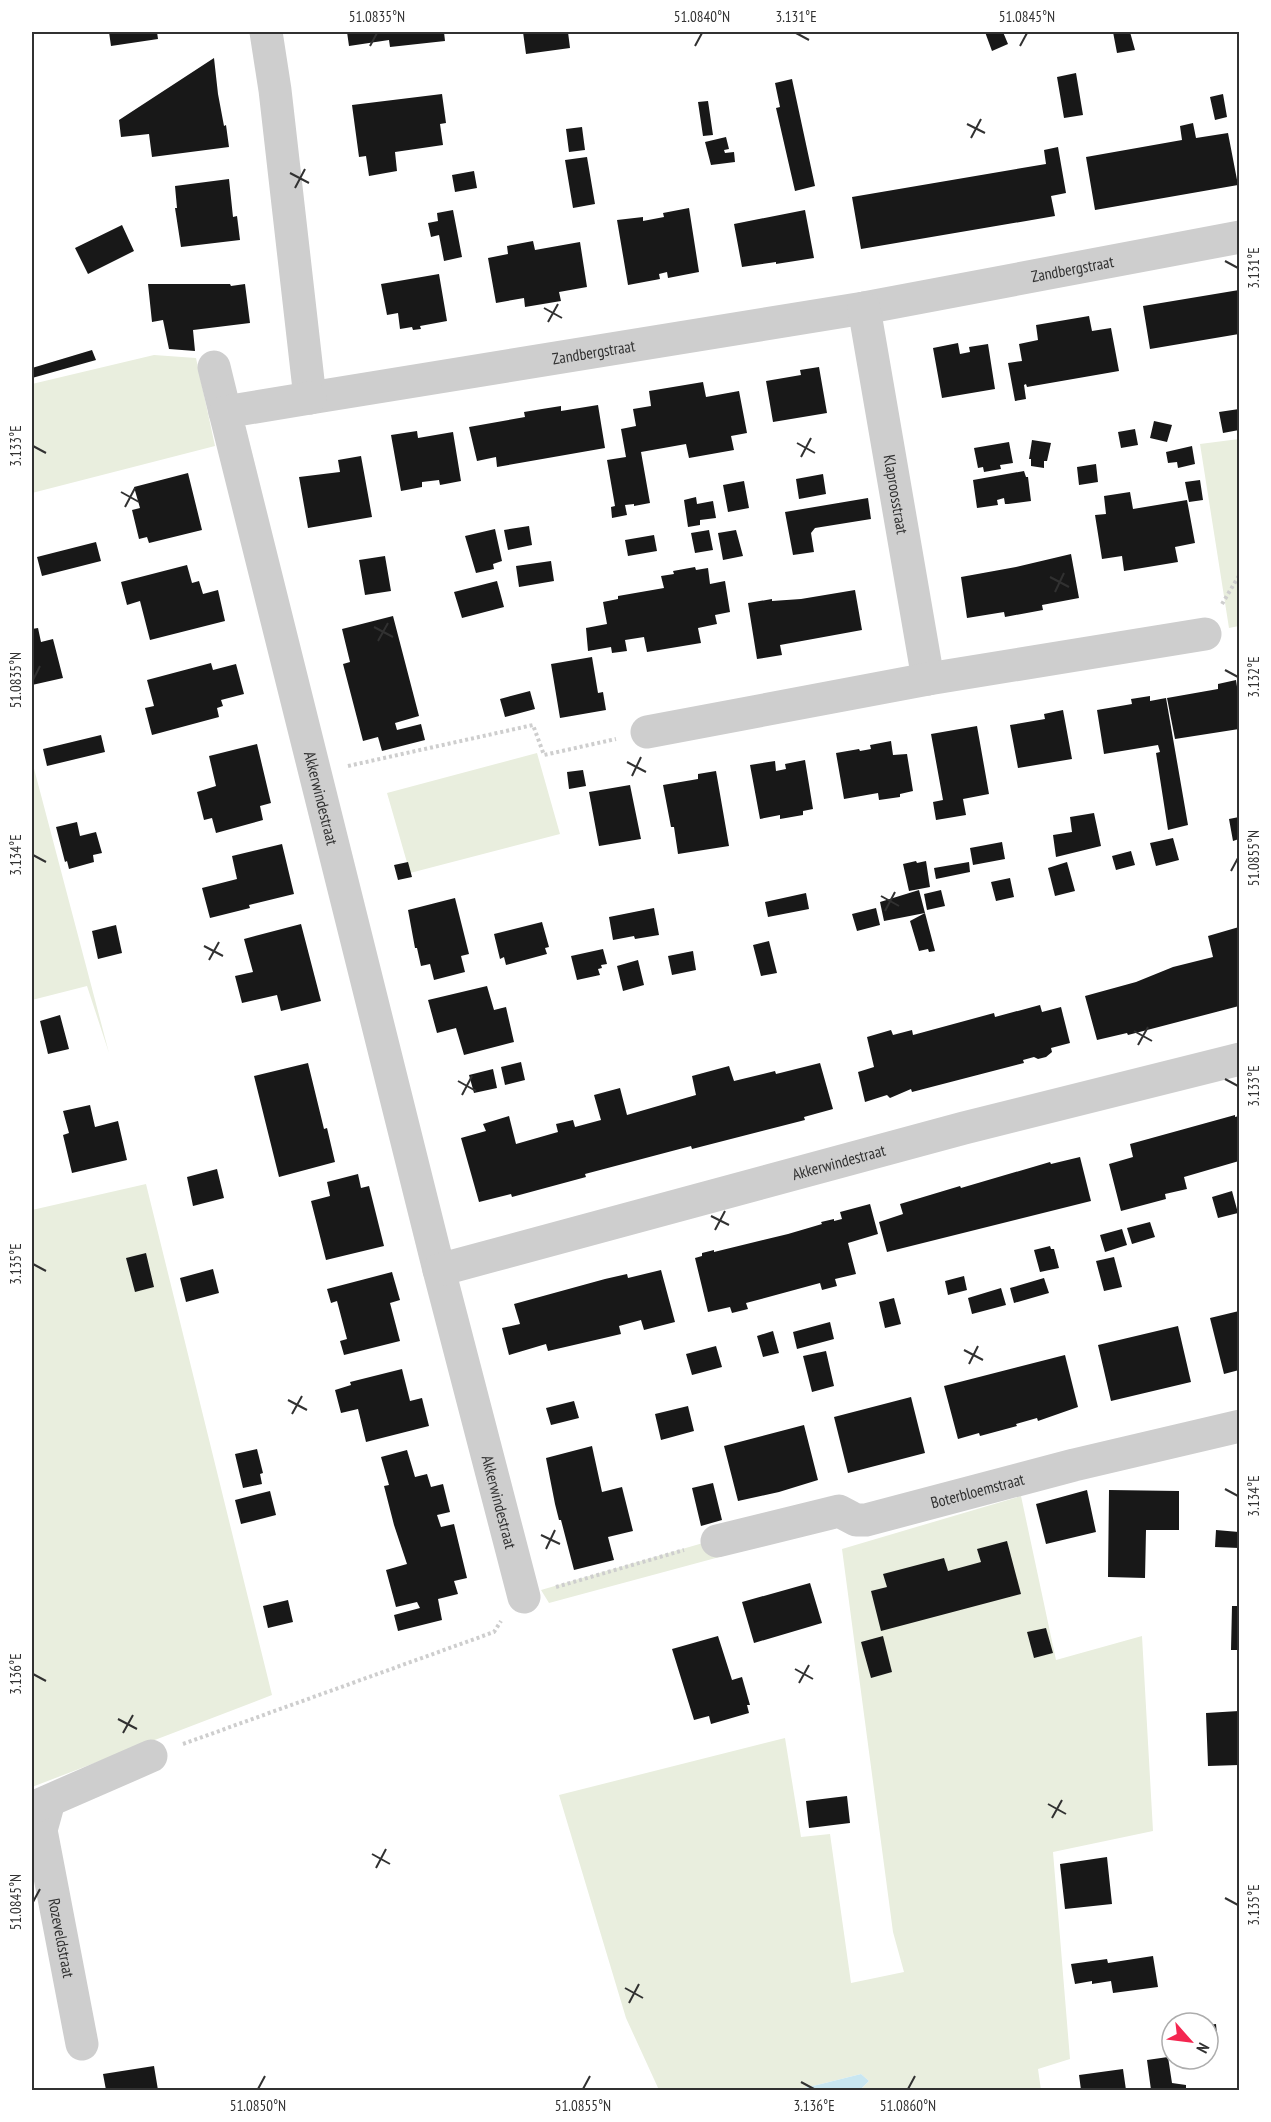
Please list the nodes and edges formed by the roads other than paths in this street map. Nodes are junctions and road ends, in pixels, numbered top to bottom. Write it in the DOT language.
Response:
graph roads {
  1 [pos="266,32"];
  2 [pos="1239,237"];
  3 [pos="864,308"];
  4 [pos="214,367"];
  5 [pos="310,398"];
  6 [pos="225,412"];
  7 [pos="1205,634"];
  8 [pos="928,679"];
  9 [pos="647,732"];
  10 [pos="1239,1059"];
  11 [pos="439,1270"];
  12 [pos="1239,1426"];
  13 [pos="717,1541"];
  14 [pos="524,1597"];
  15 [pos="151,1756"];
  16 [pos="40,1804"];
  17 [pos="82,2044"];
  1 -- 5 [label="street"];
  2 -- 3 [label="street, Zandbergstraat"];
  3 -- 5 [label="street, Zandbergstraat"];
  3 -- 8 [label="street, Klaproosstraat"];
  4 -- 6 [label="street"];
  5 -- 6 [label="street"];
  6 -- 11 [label="street, Akkerwindestraat"];
  7 -- 8 [label="street"];
  8 -- 9 [label="street"];
  10 -- 11 [label="street, Akkerwindestraat"];
  11 -- 14 [label="street, Akkerwindestraat"];
  12 -- 13 [label="street, Boterbloemstraat"];
  15 -- 16 [label="street, Rozeveldstraat"];
  16 -- 17 [label="street, Rozeveldstraat"];
}
